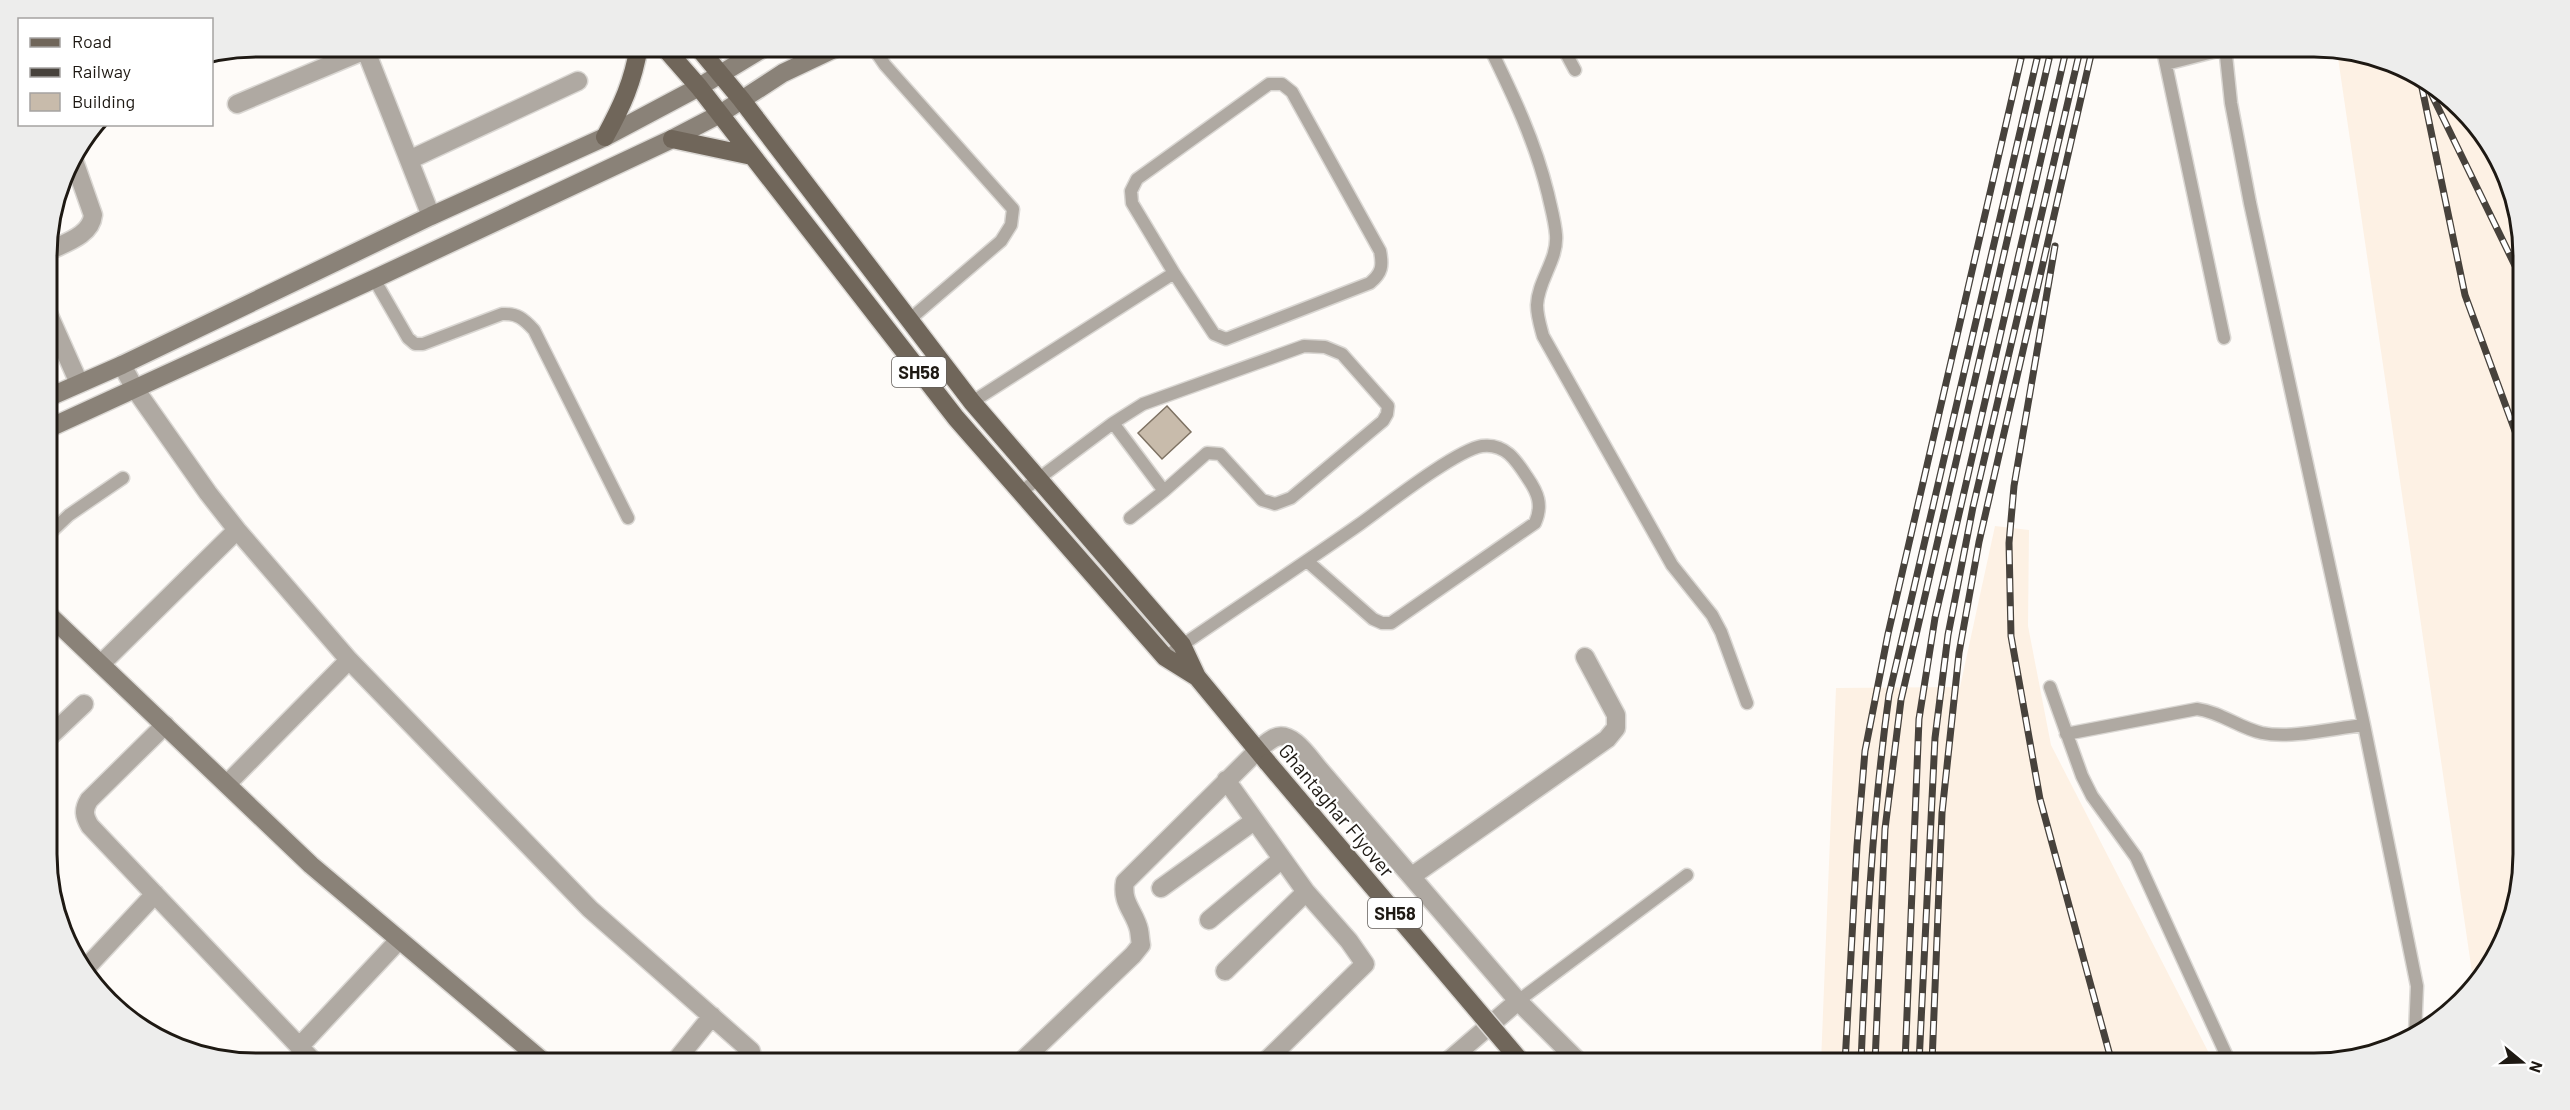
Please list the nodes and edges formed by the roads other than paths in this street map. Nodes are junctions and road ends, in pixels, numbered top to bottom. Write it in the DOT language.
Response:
graph roads {
  1 [pos="347,57"];
  2 [pos="371,57"];
  3 [pos="637,57"];
  4 [pos="673,57"];
  5 [pos="706,57"];
  6 [pos="749,57"];
  7 [pos="817,57"];
  8 [pos="880,57"];
  9 [pos="1494,57"];
  10 [pos="1568,57"];
  11 [pos="2164,57"];
  12 [pos="2192,57"];
  13 [pos="2226,57"];
  14 [pos="2166,64"];
  15 [pos="1575,70"];
  16 [pos="720,75"];
  17 [pos="578,81"];
  18 [pos="699,87"];
  19 [pos="741,99"];
  20 [pos="237,104"];
  21 [pos="720,114"];
  22 [pos="605,137"];
  23 [pos="672,139"];
  24 [pos="752,156"];
  25 [pos="409,160"];
  26 [pos="77,170"];
  27 [pos="431,216"];
  28 [pos="57,247"];
  29 [pos="1174,273"];
  30 [pos="374,279"];
  31 [pos="909,320"];
  32 [pos="57,334"];
  33 [pos="2224,338"];
  34 [pos="122,365"];
  35 [pos="79,383"];
  36 [pos="135,389"];
  37 [pos="57,393"];
  38 [pos="972,402"];
  39 [pos="1113,423"];
  40 [pos="57,424"];
  41 [pos="1039,477"];
  42 [pos="123,478"];
  43 [pos="1022,491"];
  44 [pos="1164,491"];
  45 [pos="628,518"];
  46 [pos="1130,518"];
  47 [pos="57,526"];
  48 [pos="237,530"];
  49 [pos="1307,561"];
  50 [pos="57,622"];
  51 [pos="1182,645"];
  52 [pos="1165,657"];
  53 [pos="1585,657"];
  54 [pos="349,660"];
  55 [pos="101,664"];
  56 [pos="1197,677"];
  57 [pos="2050,687"];
  58 [pos="1747,703"];
  59 [pos="84,704"];
  60 [pos="165,725"];
  61 [pos="2364,725"];
  62 [pos="57,730"];
  63 [pos="2066,734"];
  64 [pos="1263,757"];
  65 [pos="1226,780"];
  66 [pos="227,784"];
  67 [pos="1254,821"];
  68 [pos="1282,859"];
  69 [pos="1687,875"];
  70 [pos="1412,876"];
  71 [pos="1161,888"];
  72 [pos="1306,892"];
  73 [pos="155,894"];
  74 [pos="1209,920"];
  75 [pos="399,940"];
  76 [pos="90,963"];
  77 [pos="1225,970"];
  78 [pos="1518,1001"];
  79 [pos="711,1016"];
  80 [pos="2415,1024"];
  81 [pos="299,1047"];
  82 [pos="751,1051"];
  83 [pos="305,1053"];
  84 [pos="532,1053"];
  85 [pos="682,1053"];
  86 [pos="1030,1053"];
  87 [pos="1274,1053"];
  88 [pos="1458,1053"];
  89 [pos="1514,1053"];
  90 [pos="1570,1053"];
  91 [pos="2225,1053"];
  1 -- 20 [label="street"];
  2 -- 25 [label="street"];
  3 -- 22 [label="main road"];
  4 -- 18 [label="main road, SH58"];
  5 -- 16 [label="main road, SH58"];
  6 -- 16 [label="main road"];
  7 -- 19 [label="main road"];
  8 -- 31 [label="lane"];
  9 -- 58 [label="lane"];
  10 -- 15 [label="lane"];
  11 -- 14 [label="lane"];
  12 -- 14 [label="lane"];
  13 -- 61 [label="lane"];
  14 -- 33 [label="lane"];
  16 -- 18 [label="main road"];
  16 -- 19 [label="main road, SH58"];
  17 -- 25 [label="street"];
  18 -- 21 [label="main road, SH58"];
  18 -- 22 [label="main road"];
  19 -- 21 [label="main road"];
  19 -- 31 [label="main road, SH58"];
  21 -- 23 [label="main road"];
  21 -- 24 [label="main road, SH58"];
  22 -- 27 [label="main road"];
  23 -- 24 [label="main road"];
  23 -- 30 [label="main road"];
  24 -- 43 [label="main road, SH58"];
  25 -- 27 [label="street"];
  26 -- 28 [label="street"];
  27 -- 34 [label="main road"];
  29 -- 29 [label="lane"];
  29 -- 38 [label="lane"];
  30 -- 36 [label="main road"];
  30 -- 45 [label="lane"];
  31 -- 38 [label="main road, SH58"];
  32 -- 35 [label="street"];
  34 -- 35 [label="main road"];
  34 -- 36 [label="street"];
  35 -- 37 [label="main road"];
  36 -- 40 [label="main road"];
  36 -- 48 [label="street"];
  38 -- 41 [label="main road, SH58"];
  39 -- 41 [label="lane"];
  39 -- 44 [label="lane"];
  39 -- 44 [label="lane"];
  41 -- 43 [label="lane"];
  41 -- 51 [label="main road, SH58"];
  42 -- 47 [label="lane"];
  43 -- 52 [label="main road, SH58"];
  44 -- 46 [label="lane"];
  48 -- 54 [label="street"];
  48 -- 55 [label="street"];
  49 -- 49 [label="lane"];
  49 -- 51 [label="lane"];
  50 -- 55 [label="main road"];
  51 -- 52 [label="lane"];
  51 -- 56 [label="main road, SH58"];
  52 -- 56 [label="main road, SH58"];
  53 -- 70 [label="street"];
  54 -- 66 [label="street"];
  54 -- 79 [label="street"];
  55 -- 60 [label="main road"];
  56 -- 64 [label="main road, SH58"];
  57 -- 63 [label="lane"];
  59 -- 62 [label="street"];
  60 -- 66 [label="main road"];
  60 -- 73 [label="street"];
  61 -- 63 [label="lane"];
  61 -- 80 [label="lane"];
  63 -- 91 [label="lane"];
  64 -- 65 [label="street"];
  64 -- 70 [label="street"];
  64 -- 89 [label="main road, Ghantaghar Flyover / SH58, bridge"];
  65 -- 67 [label="street"];
  65 -- 86 [label="street"];
  66 -- 75 [label="main road"];
  67 -- 68 [label="street"];
  67 -- 71 [label="street"];
  68 -- 72 [label="street"];
  68 -- 74 [label="street"];
  69 -- 78 [label="lane"];
  70 -- 78 [label="street"];
  72 -- 77 [label="street"];
  72 -- 87 [label="street"];
  73 -- 76 [label="street"];
  73 -- 81 [label="street"];
  75 -- 81 [label="street"];
  75 -- 84 [label="main road"];
  78 -- 88 [label="street"];
  78 -- 90 [label="street"];
  79 -- 82 [label="street"];
  79 -- 85 [label="street"];
  81 -- 83 [label="street"];
}
